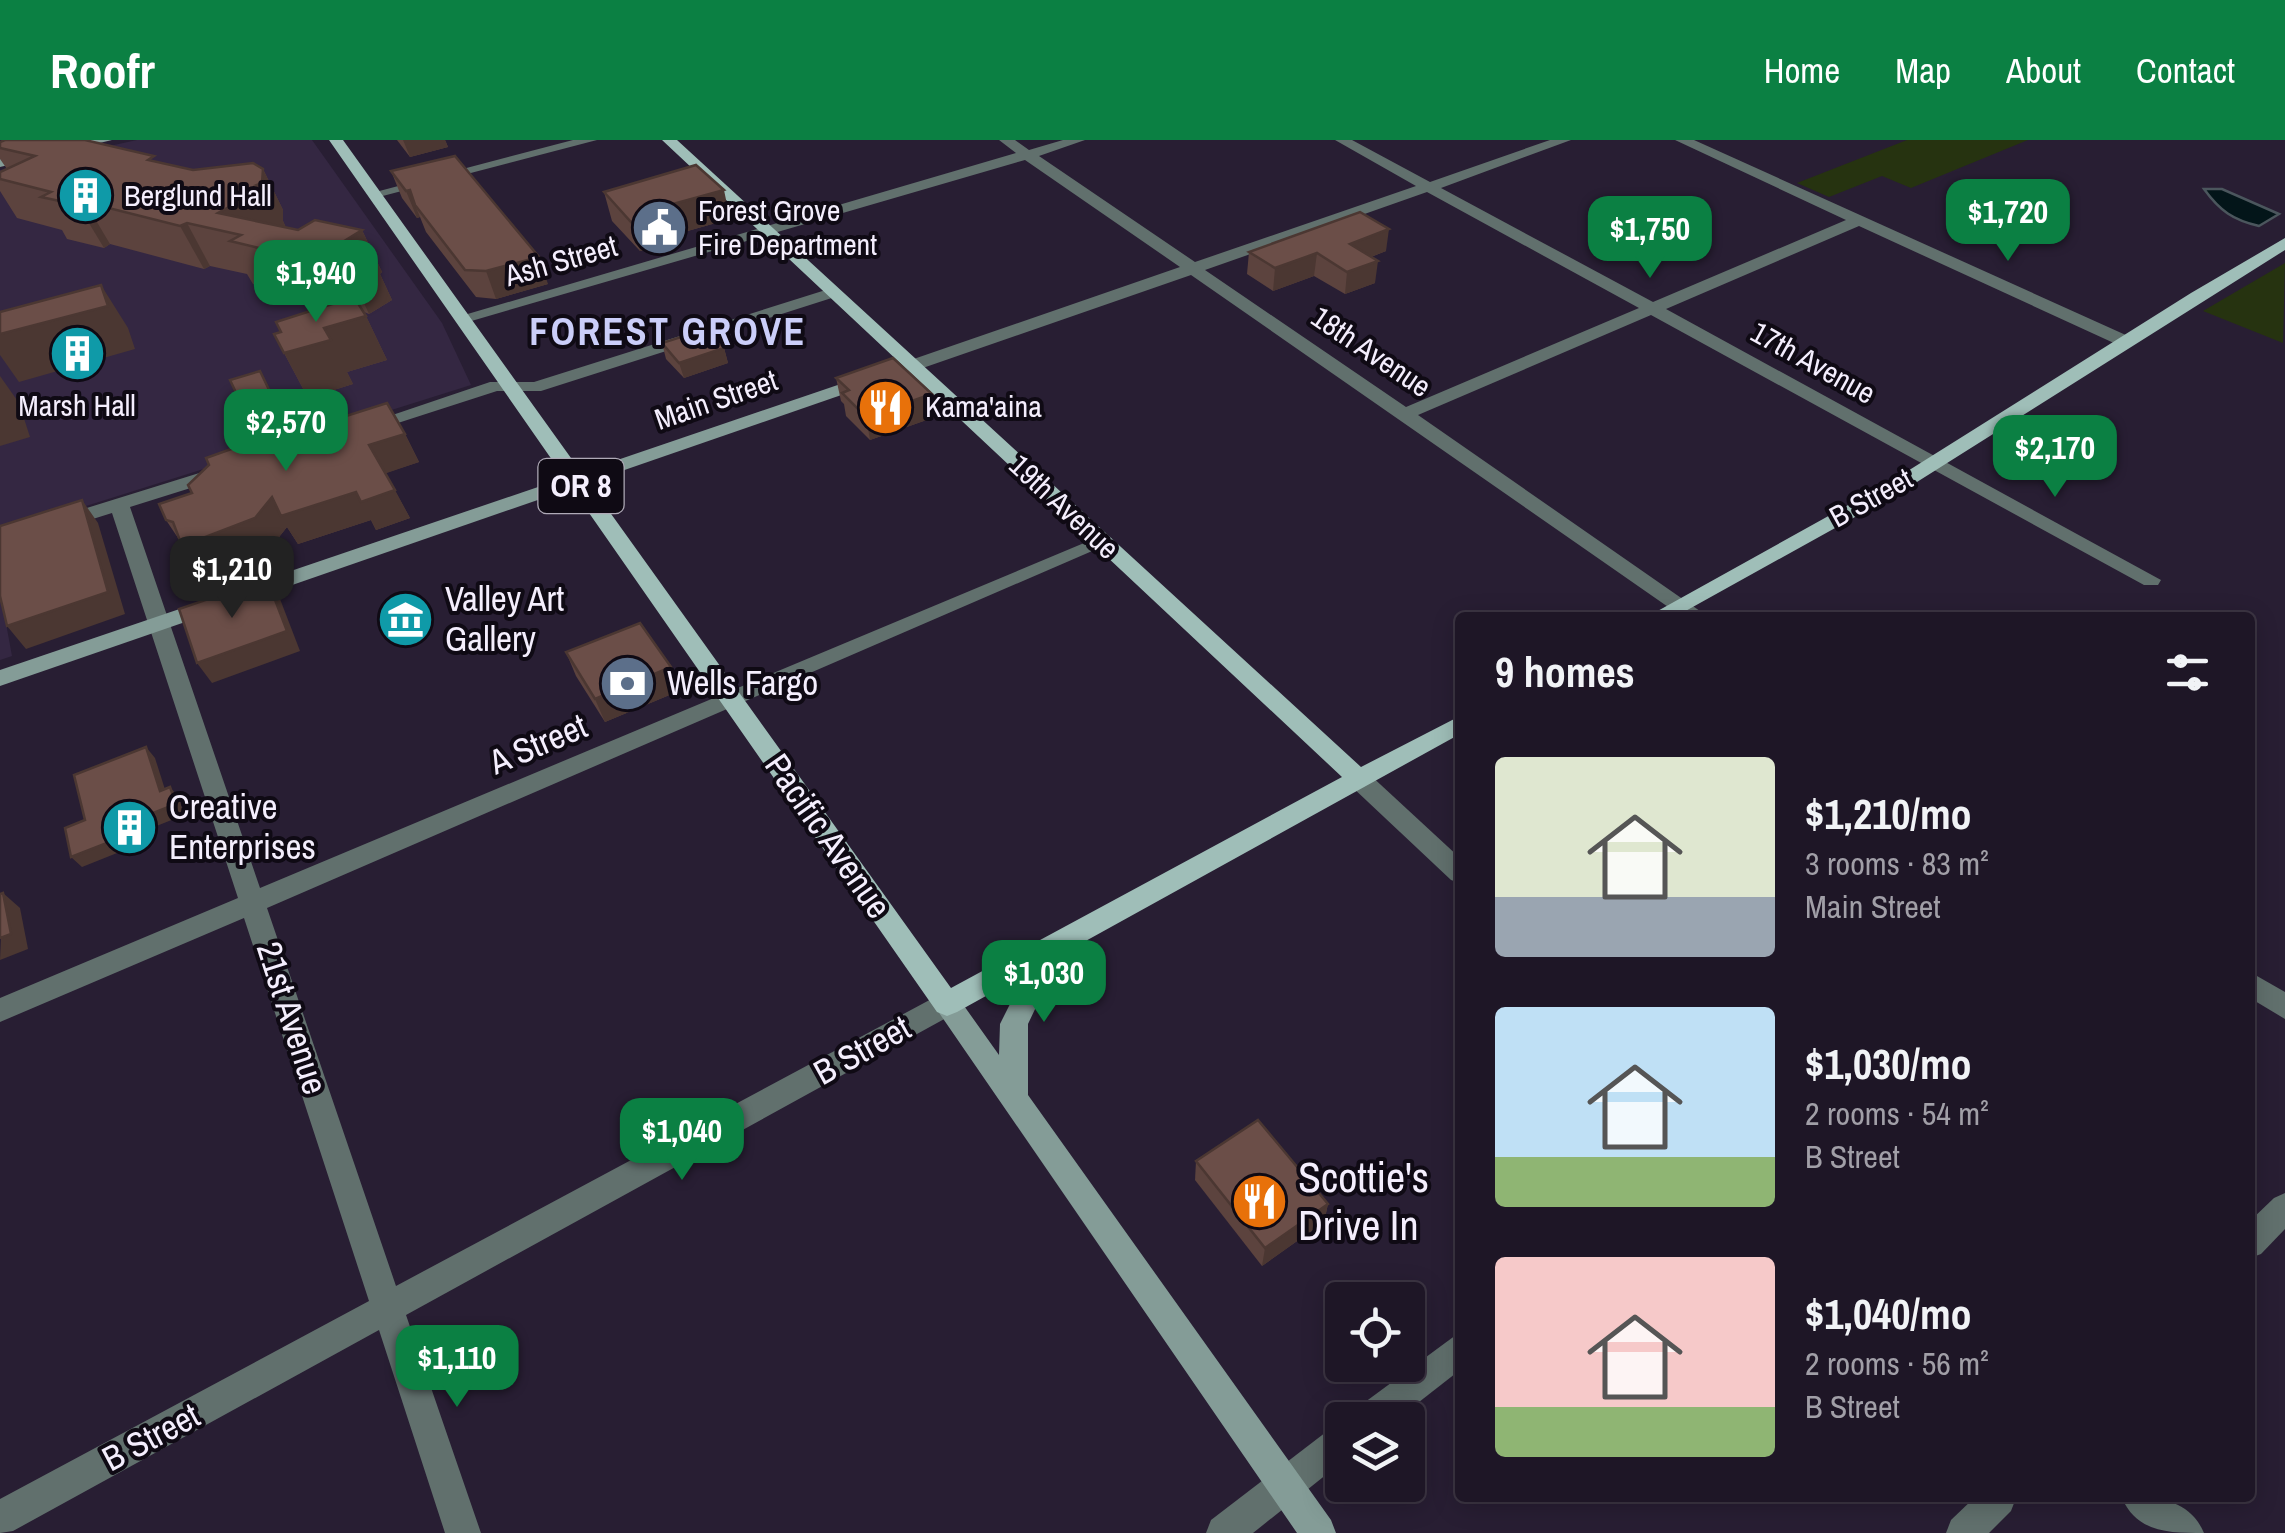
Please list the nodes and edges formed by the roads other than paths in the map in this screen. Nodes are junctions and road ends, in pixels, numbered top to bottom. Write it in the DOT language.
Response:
graph roads {
  1 [pos="105,140"];
  2 [pos="336,140"];
  3 [pos="590,140"];
  4 [pos="669,140"];
  5 [pos="1006,140"];
  6 [pos="1078,140"];
  7 [pos="1342,140"];
  8 [pos="1564,140"];
  9 [pos="1682,140"];
  10 [pos="0,146"];
  11 [pos="1028,155"];
  12 [pos="3,162"];
  13 [pos="1430,188"];
  14 [pos="375,194"];
  15 [pos="1858,220"];
  16 [pos="766,230"];
  17 [pos="2285,243"];
  18 [pos="1193,270"];
  19 [pos="832,293"];
  20 [pos="1652,309"];
  21 [pos="462,318"];
  22 [pos="2122,340"];
  23 [pos="911,366"];
  24 [pos="511,386"];
  25 [pos="1405,414"];
  26 [pos="338,436"];
  27 [pos="1935,463"];
  28 [pos="238,467"];
  29 [pos="577,480"];
  30 [pos="119,504"];
  31 [pos="0,542"];
  32 [pos="1102,542"];
  33 [pos="2150,580"];
  34 [pos="1680,604"];
  35 [pos="1666,612"];
  36 [pos="1691,612"];
  37 [pos="160,623"];
  38 [pos="0,678"];
  39 [pos="732,700"];
  40 [pos="1455,727"];
  41 [pos="1359,779"];
  42 [pos="1455,868"];
  43 [pos="254,902"];
  44 [pos="1051,948"];
  45 [pos="2255,986"];
  46 [pos="948,1004"];
  47 [pos="2285,1007"];
  48 [pos="0,1010"];
  49 [pos="1013,1097"];
  50 [pos="2285,1208"];
  51 [pos="2255,1238"];
  52 [pos="389,1308"];
  53 [pos="1455,1353"];
  54 [pos="1392,1402"];
  55 [pos="1325,1455"];
  56 [pos="1285,1487"];
  57 [pos="1994,1502"];
  58 [pos="2145,1502"];
  59 [pos="0,1518"];
  60 [pos="463,1533"];
  61 [pos="1224,1533"];
  62 [pos="1318,1533"];
  63 [pos="1964,1533"];
  64 [pos="2186,1533"];
  1 -- 12 [label="street"];
  2 -- 14 [label="main road, Pacific Avenue / OR 8"];
  3 -- 14 [label="street"];
  4 -- 16 [label="main road, 19th Avenue"];
  5 -- 11 [label="street, 18th Avenue"];
  6 -- 11 [label="street, Ash Street"];
  7 -- 13 [label="street, 17th Avenue"];
  8 -- 13 [label="street, Main Street"];
  9 -- 15 [label="street"];
  10 -- 12 [label="street"];
  11 -- 16 [label="street, Ash Street"];
  11 -- 18 [label="street, 18th Avenue"];
  13 -- 18 [label="street, Main Street"];
  13 -- 20 [label="street, 17th Avenue"];
  14 -- 21 [label="main road, Pacific Avenue / OR 8"];
  15 -- 20 [label="street"];
  15 -- 22 [label="street"];
  16 -- 19 [label="main road, 19th Avenue"];
  16 -- 21 [label="street, Ash Street"];
  17 -- 22 [label="main road, B Street"];
  18 -- 23 [label="street, Main Street"];
  18 -- 25 [label="street, 18th Avenue"];
  19 -- 23 [label="main road, 19th Avenue"];
  19 -- 24 [label="street"];
  20 -- 25 [label="street"];
  20 -- 27 [label="street, 17th Avenue"];
  21 -- 24 [label="main road, Pacific Avenue / OR 8"];
  22 -- 27 [label="main road, B Street"];
  23 -- 29 [label="street, Main Street"];
  23 -- 32 [label="main road, 19th Avenue"];
  24 -- 26 [label="street"];
  24 -- 29 [label="main road, Pacific Avenue / OR 8"];
  25 -- 34 [label="street, 18th Avenue"];
  27 -- 33 [label="street, 17th Avenue"];
  27 -- 34 [label="main road, B Street"];
  28 -- 30 [label="street"];
  29 -- 37 [label="street, Main Street"];
  29 -- 39 [label="main road, Pacific Avenue / OR 8"];
  30 -- 31 [label="street"];
  30 -- 37 [label="street, 21st Avenue"];
  32 -- 39 [label="street, A Street"];
  32 -- 41 [label="main road, 19th Avenue"];
  34 -- 35 [label="main road, B Street"];
  34 -- 36 [label="street, 18th Avenue"];
  37 -- 38 [label="street, Main Street"];
  37 -- 43 [label="street, 21st Avenue"];
  39 -- 43 [label="street, A Street"];
  39 -- 46 [label="main road, Pacific Avenue / OR 8"];
  40 -- 41 [label="main road, B Street"];
  41 -- 42 [label="street, 19th Avenue"];
  41 -- 44 [label="main road, B Street"];
  43 -- 48 [label="street, A Street"];
  43 -- 52 [label="street, 21st Avenue"];
  44 -- 46 [label="main road, B Street"];
  44 -- 49 [label="street"];
  45 -- 47 [label="street"];
  46 -- 49 [label="street, Pacific Avenue / OR 8"];
  46 -- 52 [label="street, B Street"];
  49 -- 56 [label="street, Pacific Avenue / OR 8"];
  50 -- 51 [label="street"];
  52 -- 59 [label="street, B Street"];
  52 -- 60 [label="street, 21st Avenue"];
  53 -- 54 [label="street"];
  55 -- 56 [label="street"];
  56 -- 61 [label="street"];
  56 -- 62 [label="street, Pacific Avenue / OR 8"];
  57 -- 63 [label="street"];
  58 -- 64 [label="street"];
}
